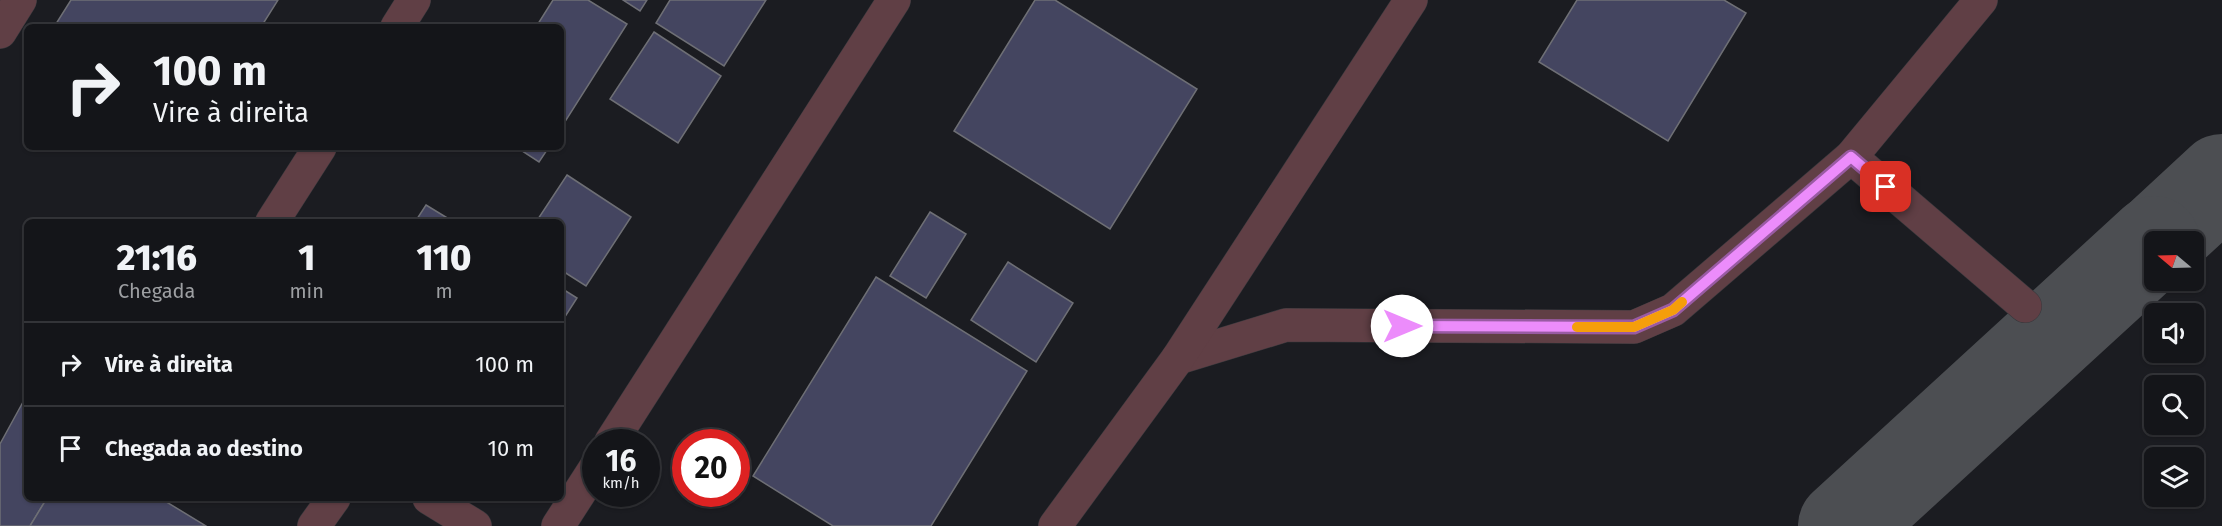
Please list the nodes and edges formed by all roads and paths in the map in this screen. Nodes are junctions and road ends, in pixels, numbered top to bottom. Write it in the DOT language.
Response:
graph roads {
  1 [pos="20,0"];
  2 [pos="414,0"];
  3 [pos="894,0"];
  4 [pos="1411,0"];
  5 [pos="1981,0"];
  6 [pos="399,24"];
  7 [pos="0,32"];
  8 [pos="318,150"];
  9 [pos="1851,157"];
  10 [pos="274,219"];
  11 [pos="2025,306"];
  12 [pos="1178,358"];
  13 [pos="619,429"];
  14 [pos="582,489"];
  15 [pos="332,501"];
  16 [pos="434,501"];
  17 [pos="314,526"];
  18 [pos="475,526"];
  19 [pos="558,526"];
  20 [pos="1055,526"];
  1 -- 7 [label="street"];
  2 -- 6 [label="street"];
  3 -- 13 [label="street"];
  4 -- 12 [label="street"];
  5 -- 9 [label="street"];
  8 -- 10 [label="street"];
  9 -- 11 [label="street"];
  9 -- 12 [label="street"];
  12 -- 20 [label="street"];
  14 -- 19 [label="street"];
  15 -- 17 [label="street"];
  16 -- 18 [label="street"];
}
